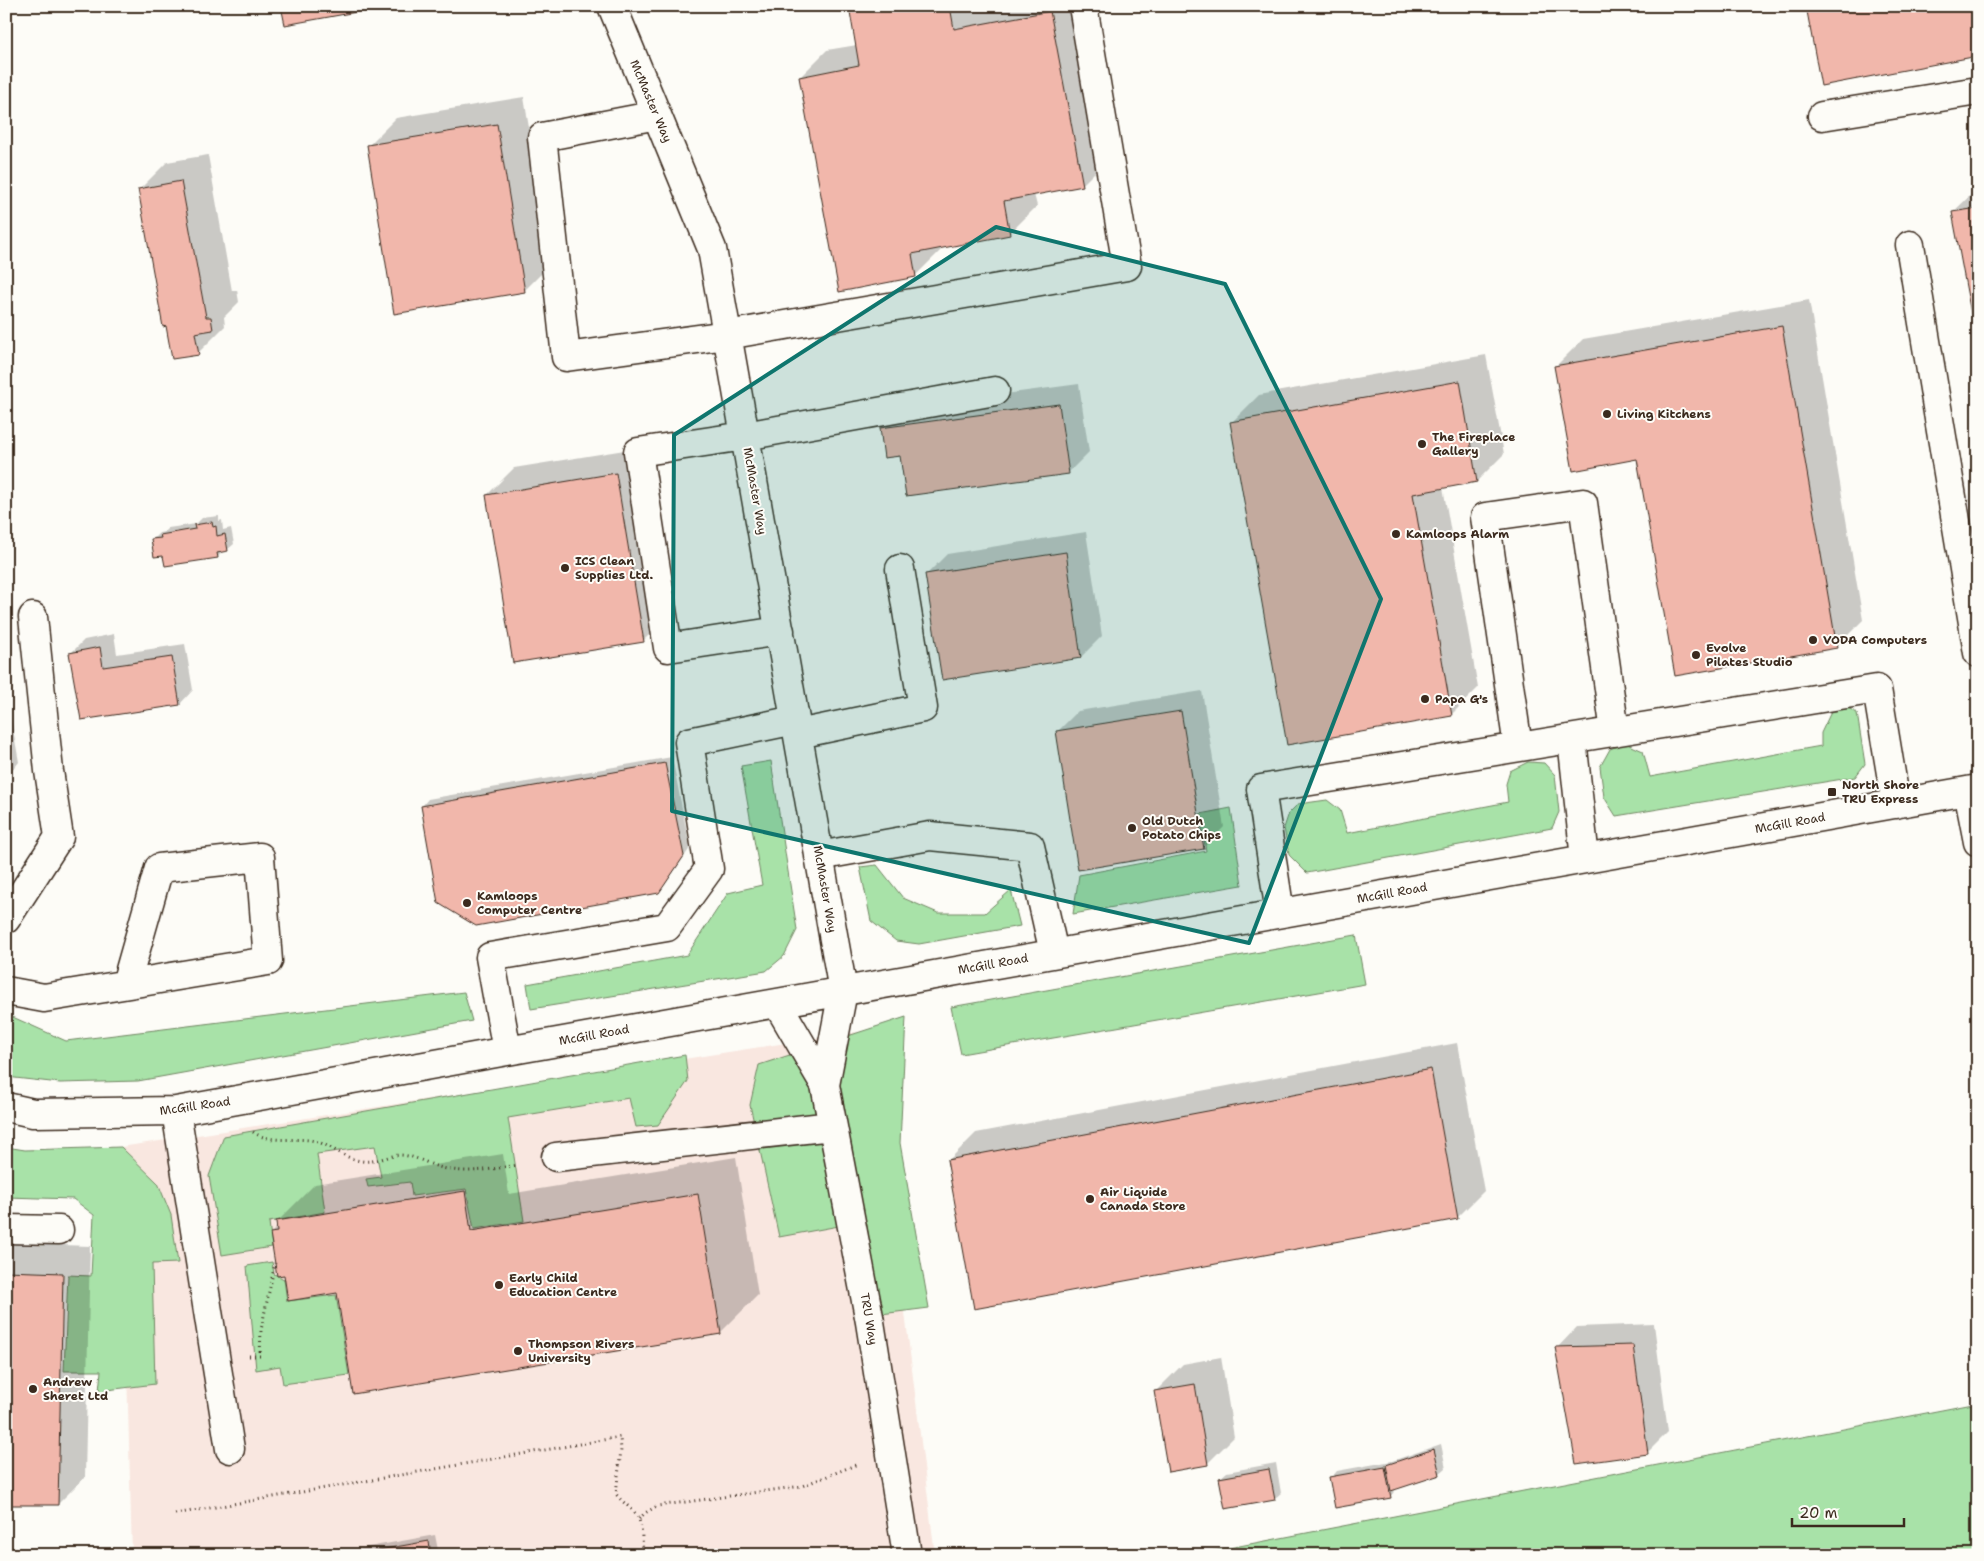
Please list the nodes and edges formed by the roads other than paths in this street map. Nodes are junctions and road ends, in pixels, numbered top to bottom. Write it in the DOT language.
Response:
graph roads {
  1 [pos="612,6"];
  2 [pos="1083,6"];
  3 [pos="1978,91"];
  4 [pos="657,115"];
  5 [pos="1822,116"];
  6 [pos="1910,245"];
  7 [pos="727,335"];
  8 [pos="995,391"];
  9 [pos="745,436"];
  10 [pos="900,569"];
  11 [pos="33,617"];
  12 [pos="780,632"];
  13 [pos="1978,654"];
  14 [pos="796,727"];
  15 [pos="1615,732"];
  16 [pos="1572,739"];
  17 [pos="1518,747"];
  18 [pos="1973,790"];
  19 [pos="1896,804"];
  20 [pos="1978,842"];
  21 [pos="819,856"];
  22 [pos="1585,859"];
  23 [pos="1280,913"];
  24 [pos="6,919"];
  25 [pos="1054,953"];
  26 [pos="126,984"];
  27 [pos="6,991"];
  28 [pos="843,991"];
  29 [pos="777,1003"];
  30 [pos="507,1051"];
  31 [pos="825,1085"];
  32 [pos="6,1107"];
  33 [pos="176,1111"];
  34 [pos="832,1126"];
  35 [pos="556,1157"];
  36 [pos="6,1229"];
  37 [pos="59,1230"];
  38 [pos="230,1448"];
  39 [pos="907,1555"];
  1 -- 4 [label="street, McMaster Way"];
  2 -- 7 [label="street"];
  3 -- 5 [label="street"];
  4 -- 7 [label="street, McMaster Way"];
  4 -- 7 [label="street"];
  6 -- 13 [label="street"];
  7 -- 9 [label="street, McMaster Way"];
  8 -- 9 [label="street"];
  9 -- 12 [label="street, McMaster Way"];
  9 -- 12 [label="street"];
  10 -- 14 [label="street"];
  11 -- 24 [label="street"];
  12 -- 14 [label="street, McMaster Way"];
  14 -- 21 [label="street, McMaster Way"];
  14 -- 30 [label="street"];
  15 -- 16 [label="street"];
  15 -- 17 [label="street"];
  15 -- 19 [label="street"];
  16 -- 17 [label="street"];
  16 -- 22 [label="street"];
  17 -- 23 [label="street"];
  18 -- 19 [label="street, McGill Road"];
  18 -- 20 [label="street"];
  19 -- 22 [label="street, McGill Road"];
  21 -- 25 [label="street"];
  21 -- 28 [label="street, McMaster Way"];
  22 -- 23 [label="street, McGill Road"];
  23 -- 25 [label="street, McGill Road"];
  25 -- 28 [label="street, McGill Road"];
  26 -- 26 [label="street"];
  26 -- 27 [label="street"];
  28 -- 29 [label="street, McGill Road"];
  28 -- 31 [label="street"];
  29 -- 30 [label="street, McGill Road"];
  29 -- 31 [label="street"];
  30 -- 33 [label="street, McGill Road"];
  31 -- 34 [label="street, TRU Way"];
  32 -- 33 [label="street, McGill Road"];
  33 -- 38 [label="street"];
  34 -- 35 [label="street"];
  34 -- 39 [label="street, TRU Way"];
  36 -- 37 [label="street"];
}
